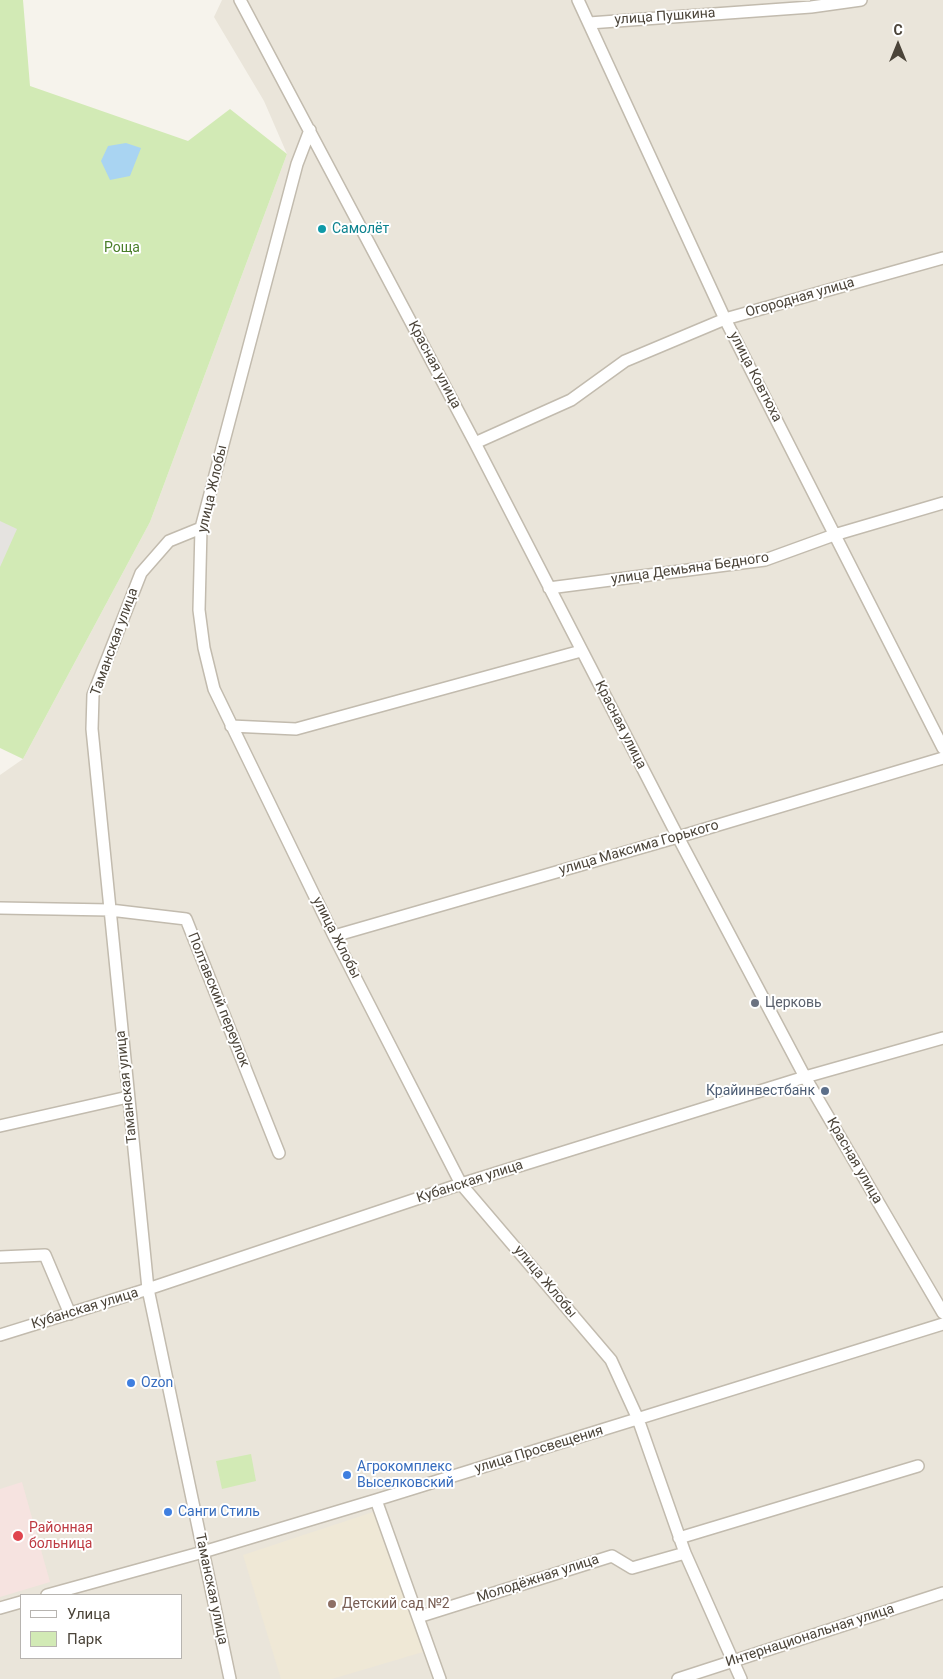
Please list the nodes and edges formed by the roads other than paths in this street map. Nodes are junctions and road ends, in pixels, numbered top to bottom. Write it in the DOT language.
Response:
graph roads {
  1 [pos="240,0"];
  2 [pos="578,0"];
  3 [pos="862,0"];
  4 [pos="589,23"];
  5 [pos="310,130"];
  6 [pos="943,258"];
  7 [pos="725,318"];
  8 [pos="475,443"];
  9 [pos="943,503"];
  10 [pos="201,528"];
  11 [pos="834,535"];
  12 [pos="549,588"];
  13 [pos="581,651"];
  14 [pos="231,726"];
  15 [pos="943,748"];
  16 [pos="943,758"];
  17 [pos="678,837"];
  18 [pos="0,908"];
  19 [pos="110,910"];
  20 [pos="334,936"];
  21 [pos="943,1038"];
  22 [pos="805,1078"];
  23 [pos="128,1097"];
  24 [pos="0,1126"];
  25 [pos="279,1153"];
  26 [pos="461,1184"];
  27 [pos="0,1257"];
  28 [pos="148,1289"];
  29 [pos="943,1313"];
  30 [pos="70,1314"];
  31 [pos="943,1324"];
  32 [pos="0,1335"];
  33 [pos="638,1419"];
  34 [pos="918,1466"];
  35 [pos="376,1500"];
  36 [pos="678,1538"];
  37 [pos="203,1552"];
  38 [pos="685,1553"];
  39 [pos="943,1593"];
  40 [pos="51,1594"];
  41 [pos="20,1602"];
  42 [pos="0,1608"];
  43 [pos="418,1618"];
  44 [pos="734,1660"];
  45 [pos="230,1679"];
  46 [pos="440,1679"];
  47 [pos="678,1679"];
  48 [pos="741,1679"];
  1 -- 5 [label="street, Красная улица"];
  2 -- 4 [label="street, улица Ковтюха"];
  3 -- 4 [label="street, улица Пушкина"];
  4 -- 7 [label="street, улица Ковтюха"];
  5 -- 8 [label="street, Красная улица"];
  5 -- 10 [label="street, улица Жлобы"];
  6 -- 7 [label="street, Огородная улица"];
  7 -- 8 [label="street, Огородная улица"];
  7 -- 11 [label="street, улица Ковтюха"];
  8 -- 12 [label="street, Красная улица"];
  9 -- 11 [label="street, улица Демьяна Бедного"];
  10 -- 14 [label="street, улица Жлобы"];
  10 -- 19 [label="street, Таманская улица"];
  11 -- 12 [label="street, улица Демьяна Бедного"];
  11 -- 15 [label="street, улица Ковтюха"];
  12 -- 13 [label="street, Красная улица"];
  13 -- 14 [label="street"];
  13 -- 17 [label="street, Красная улица"];
  14 -- 20 [label="street, улица Жлобы"];
  16 -- 17 [label="street, улица Максима Горького"];
  17 -- 20 [label="street, улица Максима Горького"];
  17 -- 22 [label="street, Красная улица"];
  18 -- 19 [label="street"];
  19 -- 23 [label="street, Таманская улица"];
  19 -- 25 [label="street, Полтавский переулок"];
  20 -- 26 [label="street, улица Жлобы"];
  21 -- 22 [label="street, Кубанская улица"];
  22 -- 26 [label="street, Кубанская улица"];
  22 -- 29 [label="street, Красная улица"];
  23 -- 24 [label="street"];
  23 -- 28 [label="street, Таманская улица"];
  26 -- 28 [label="street, Кубанская улица"];
  26 -- 33 [label="street, улица Жлобы"];
  27 -- 30 [label="street"];
  28 -- 30 [label="street, Кубанская улица"];
  28 -- 37 [label="street, Таманская улица"];
  30 -- 32 [label="street, Кубанская улица"];
  31 -- 33 [label="street, улица Просвещения"];
  33 -- 35 [label="street, улица Просвещения"];
  33 -- 36 [label="street, улица Жлобы"];
  34 -- 36 [label="street"];
  35 -- 37 [label="street, улица Просвещения"];
  35 -- 43 [label="street"];
  36 -- 38 [label="street, улица Жлобы"];
  37 -- 40 [label="street, улица Просвещения"];
  37 -- 45 [label="street, Таманская улица"];
  38 -- 43 [label="street, Молодёжная улица"];
  38 -- 44 [label="street, улица Жлобы"];
  39 -- 44 [label="street, Интернациональная улица"];
  41 -- 42 [label="street"];
  43 -- 46 [label="street"];
  44 -- 47 [label="street, Интернациональная улица"];
  44 -- 48 [label="street, улица Жлобы"];
}
